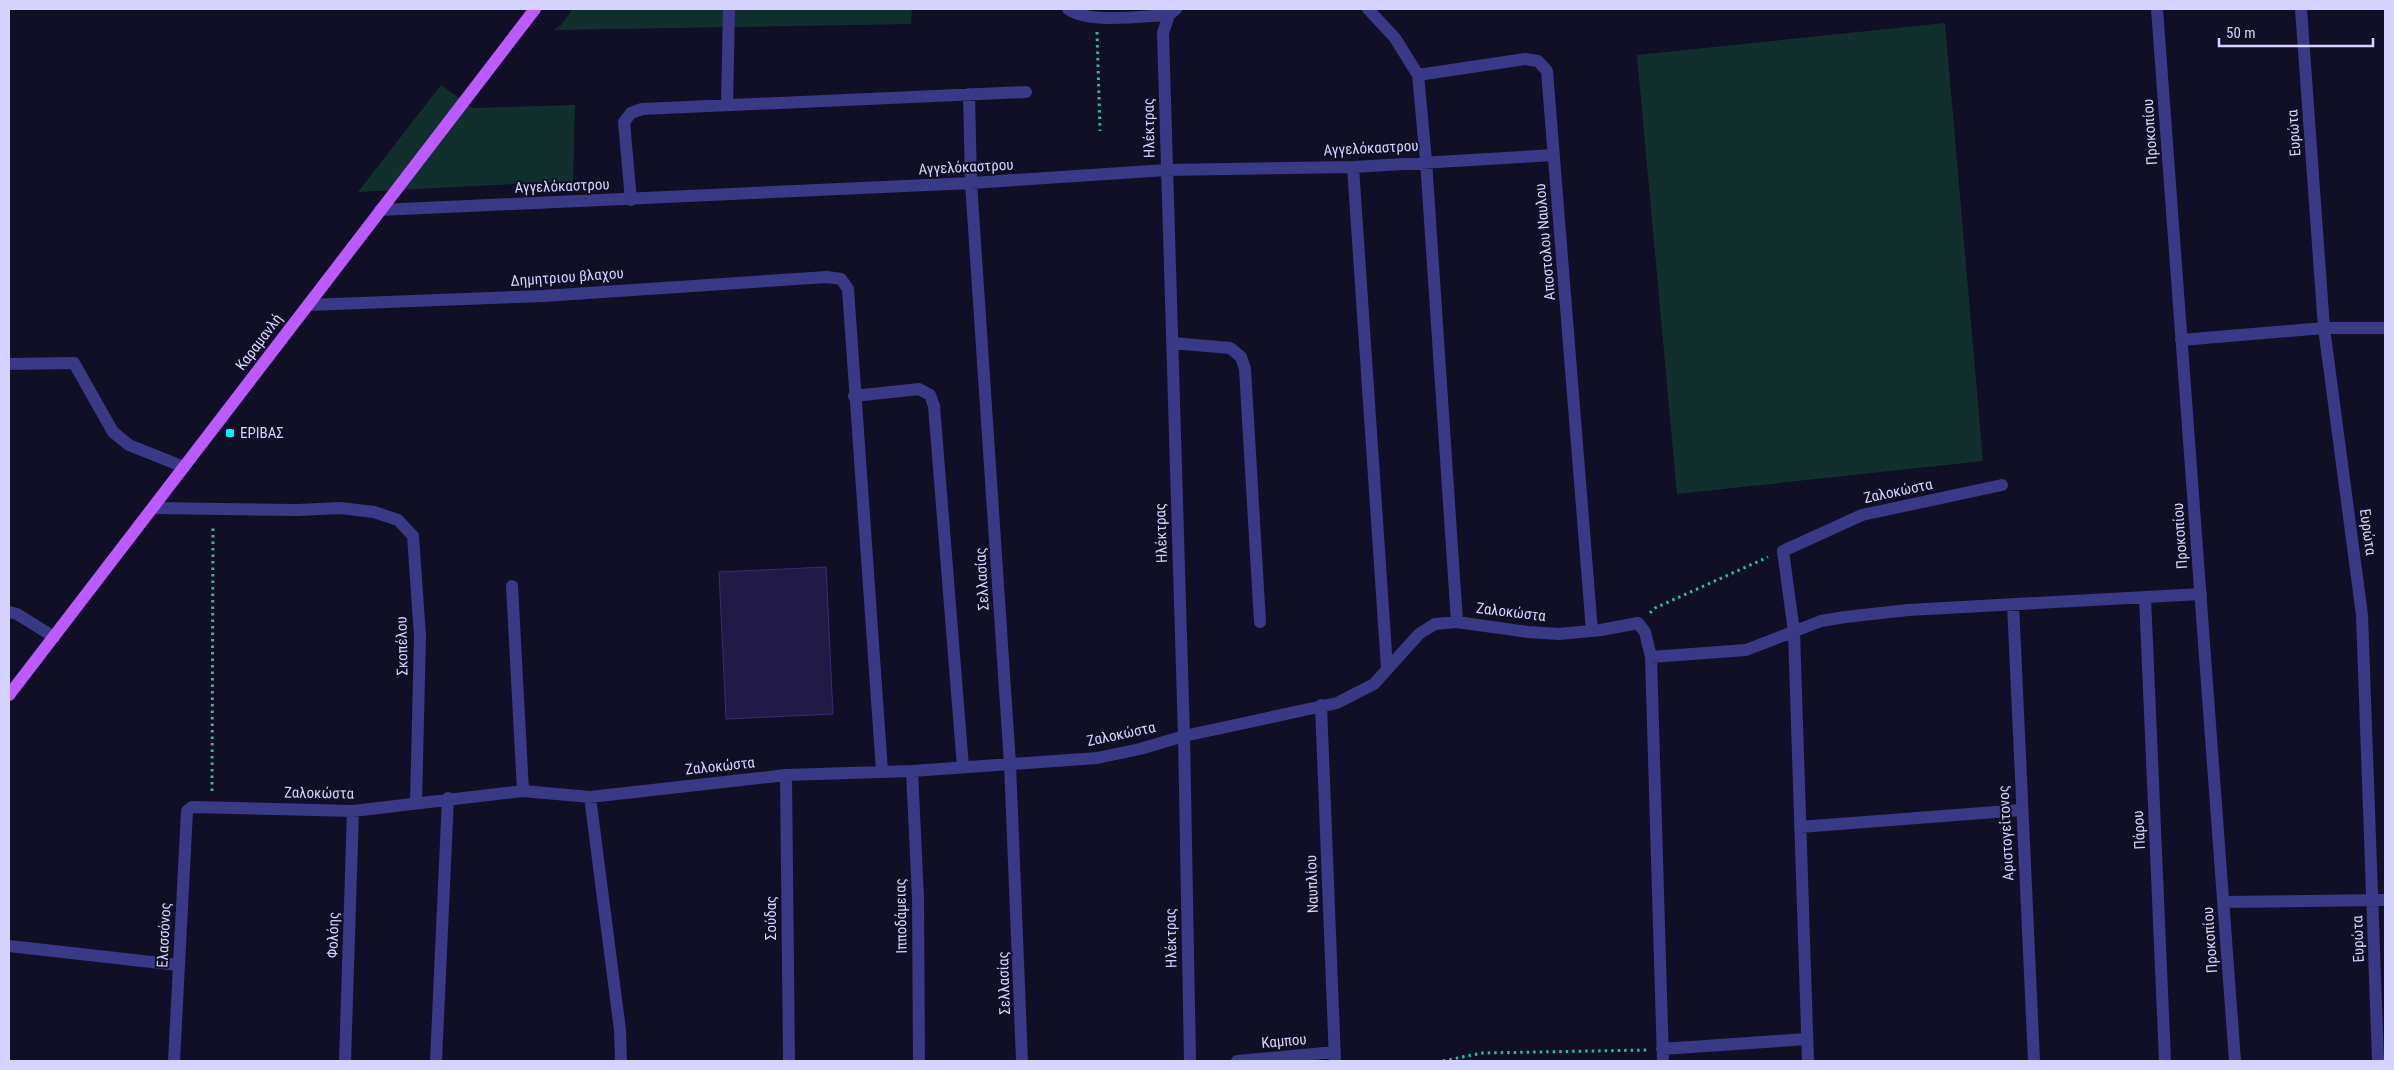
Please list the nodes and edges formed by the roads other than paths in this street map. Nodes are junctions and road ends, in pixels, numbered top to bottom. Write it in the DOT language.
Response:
graph roads {
  1 [pos="535,9"];
  2 [pos="729,9"];
  3 [pos="1068,9"];
  4 [pos="1368,9"];
  5 [pos="2157,9"];
  6 [pos="2301,9"];
  7 [pos="1172,12"];
  8 [pos="1418,75"];
  9 [pos="1026,92"];
  10 [pos="969,94"];
  11 [pos="727,105"];
  12 [pos="1554,155"];
  13 [pos="1426,161"];
  14 [pos="1353,166"];
  15 [pos="1166,170"];
  16 [pos="971,183"];
  17 [pos="631,200"];
  18 [pos="380,210"];
  19 [pos="308,306"];
  20 [pos="2324,328"];
  21 [pos="2385,328"];
  22 [pos="2182,340"];
  23 [pos="1172,342"];
  24 [pos="9,364"];
  25 [pos="854,396"];
  26 [pos="184,468"];
  27 [pos="2002,485"];
  28 [pos="153,508"];
  29 [pos="512,586"];
  30 [pos="2200,594"];
  31 [pos="2145,597"];
  32 [pos="2013,604"];
  33 [pos="9,612"];
  34 [pos="1260,622"];
  35 [pos="1457,622"];
  36 [pos="1592,631"];
  37 [pos="1794,632"];
  38 [pos="54,637"];
  39 [pos="1651,657"];
  40 [pos="1387,668"];
  41 [pos="9,695"];
  42 [pos="1321,705"];
  43 [pos="1184,736"];
  44 [pos="1010,764"];
  45 [pos="963,767"];
  46 [pos="912,771"];
  47 [pos="882,772"];
  48 [pos="786,775"];
  49 [pos="523,791"];
  50 [pos="590,797"];
  51 [pos="448,798"];
  52 [pos="416,802"];
  53 [pos="2021,810"];
  54 [pos="187,811"];
  55 [pos="353,811"];
  56 [pos="1800,826"];
  57 [pos="2379,900"];
  58 [pos="2223,902"];
  59 [pos="9,946"];
  60 [pos="178,965"];
  61 [pos="1808,1039"];
  62 [pos="1662,1055"];
  63 [pos="1335,1057"];
  64 [pos="174,1061"];
  65 [pos="345,1061"];
  66 [pos="436,1061"];
  67 [pos="622,1061"];
  68 [pos="789,1061"];
  69 [pos="920,1061"];
  70 [pos="1022,1061"];
  71 [pos="1190,1061"];
  72 [pos="1237,1061"];
  73 [pos="1808,1061"];
  74 [pos="2034,1061"];
  75 [pos="2165,1061"];
  76 [pos="2235,1061"];
  77 [pos="2378,1061"];
  1 -- 18 [label="main road, Καραμανλή"];
  2 -- 11 [label="street"];
  3 -- 7 [label="street"];
  4 -- 8 [label="street"];
  5 -- 22 [label="street, Προκοπίου"];
  6 -- 20 [label="street, Ευρώτα"];
  7 -- 15 [label="street, Ηλέκτρας"];
  8 -- 12 [label="street, Αποστολου Ναυλου"];
  8 -- 13 [label="street"];
  9 -- 10 [label="street"];
  10 -- 11 [label="street"];
  10 -- 16 [label="street, Σελλασίας"];
  11 -- 17 [label="street"];
  12 -- 13 [label="street, Αγγελόκαστρου"];
  12 -- 36 [label="street, Αποστολου Ναυλου"];
  13 -- 14 [label="street, Αγγελόκαστρου"];
  13 -- 35 [label="street"];
  14 -- 15 [label="street, Αγγελόκαστρου"];
  14 -- 40 [label="street"];
  15 -- 16 [label="street, Αγγελόκαστρου"];
  15 -- 23 [label="street, Ηλέκτρας"];
  16 -- 17 [label="street, Αγγελόκαστρου"];
  16 -- 44 [label="street, Σελλασίας"];
  17 -- 18 [label="street, Αγγελόκαστρου"];
  18 -- 19 [label="main road, Καραμανλή"];
  19 -- 25 [label="street, Δημητριου βλαχου"];
  19 -- 26 [label="main road, Καραμανλή"];
  20 -- 21 [label="street"];
  20 -- 22 [label="street"];
  20 -- 57 [label="street, Ευρώτα"];
  22 -- 30 [label="street, Προκοπίου"];
  23 -- 34 [label="street"];
  23 -- 43 [label="street, Ηλέκτρας"];
  24 -- 26 [label="street"];
  25 -- 45 [label="street"];
  25 -- 47 [label="street"];
  26 -- 28 [label="main road, Καραμανλή"];
  27 -- 37 [label="street, Ζαλοκώστα"];
  28 -- 38 [label="main road, Καραμανλή"];
  28 -- 52 [label="street, Σκοπέλου"];
  29 -- 49 [label="street"];
  30 -- 31 [label="street"];
  30 -- 58 [label="street, Προκοπίου"];
  31 -- 32 [label="street"];
  31 -- 75 [label="street, Πάρου"];
  32 -- 37 [label="street"];
  32 -- 53 [label="street, Αριστογείτονος"];
  33 -- 38 [label="street"];
  35 -- 36 [label="street, Ζαλοκώστα"];
  35 -- 40 [label="street, Ζαλοκώστα"];
  36 -- 39 [label="street, Ζαλοκώστα"];
  37 -- 39 [label="street"];
  37 -- 56 [label="street"];
  38 -- 41 [label="main road, Καραμανλή"];
  39 -- 62 [label="street"];
  40 -- 42 [label="street, Ζαλοκώστα"];
  42 -- 43 [label="street, Ζαλοκώστα"];
  42 -- 63 [label="street, Ναυπλίου"];
  43 -- 44 [label="street, Ζαλοκώστα"];
  43 -- 71 [label="street, Ηλέκτρας"];
  44 -- 45 [label="street, Ζαλοκώστα"];
  44 -- 70 [label="street, Σελλασίας"];
  45 -- 46 [label="street, Ζαλοκώστα"];
  46 -- 47 [label="street, Ζαλοκώστα"];
  46 -- 69 [label="street, Ιπποδάμειας"];
  47 -- 48 [label="street, Ζαλοκώστα"];
  48 -- 50 [label="street, Ζαλοκώστα"];
  48 -- 68 [label="street, Σούδας"];
  49 -- 50 [label="street, Ζαλοκώστα"];
  49 -- 51 [label="street, Ζαλοκώστα"];
  50 -- 67 [label="street"];
  51 -- 52 [label="street, Ζαλοκώστα"];
  51 -- 66 [label="street"];
  52 -- 55 [label="street, Ζαλοκώστα"];
  53 -- 56 [label="street"];
  53 -- 74 [label="street, Αριστογείτονος"];
  54 -- 55 [label="street, Ζαλοκώστα"];
  54 -- 60 [label="street, Ελασσόνος"];
  55 -- 65 [label="street, Φολόης"];
  56 -- 61 [label="street"];
  57 -- 58 [label="street"];
  57 -- 77 [label="street, Ευρώτα"];
  58 -- 76 [label="street, Προκοπίου"];
  59 -- 60 [label="street"];
  60 -- 64 [label="street, Ελασσόνος"];
  61 -- 62 [label="street"];
  61 -- 73 [label="street"];
  63 -- 72 [label="street, Καμπου"];
}
